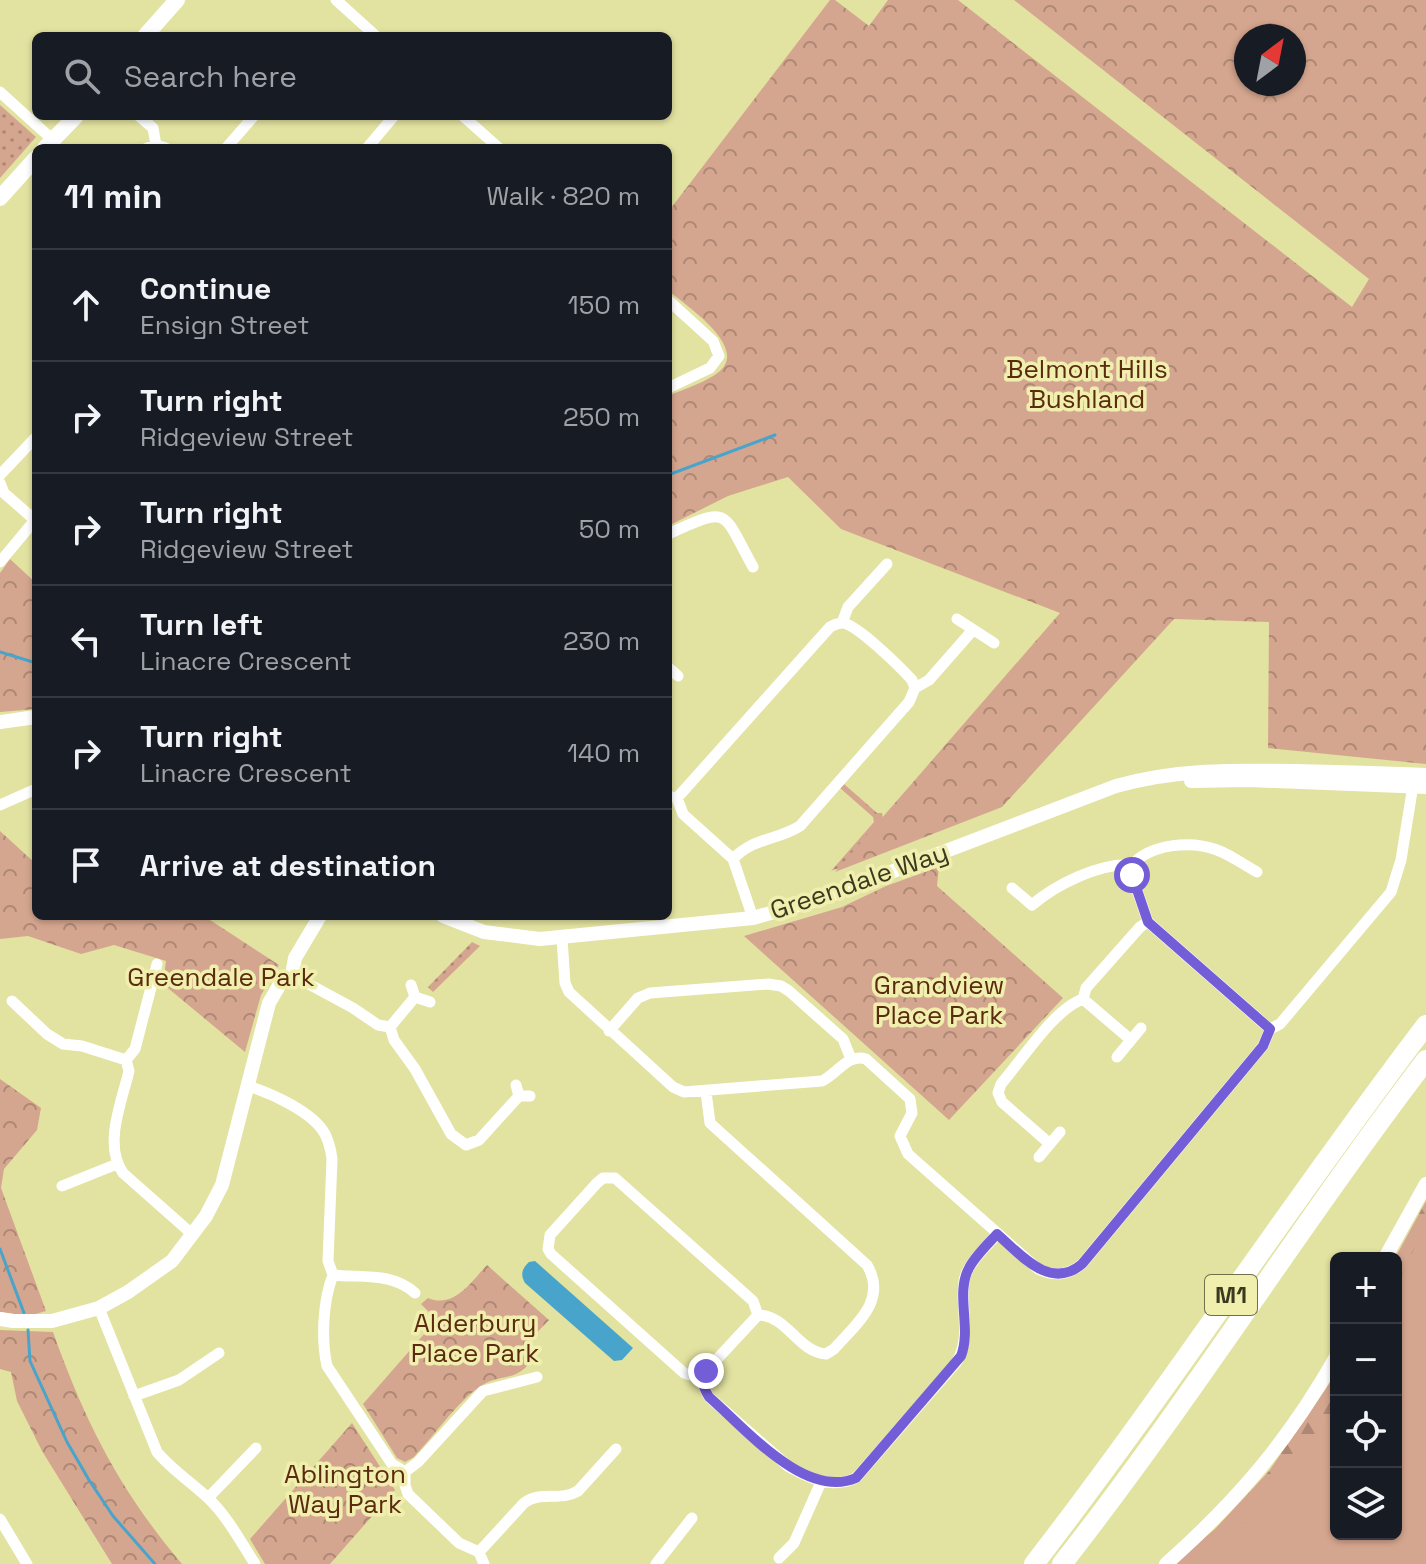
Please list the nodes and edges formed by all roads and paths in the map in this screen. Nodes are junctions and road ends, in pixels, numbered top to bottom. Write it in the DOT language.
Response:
graph roads {
  1 [pos="177,0"];
  2 [pos="336,0"];
  3 [pos="149,32"];
  4 [pos="372,32"];
  5 [pos="0,92"];
  6 [pos="72,120"];
  7 [pos="144,120"];
  8 [pos="250,120"];
  9 [pos="391,120"];
  10 [pos="468,120"];
  11 [pos="49,144"];
  12 [pos="156,144"];
  13 [pos="230,144"];
  14 [pos="370,144"];
  15 [pos="494,144"];
  16 [pos="32,162"];
  17 [pos="0,198"];
  18 [pos="672,304"];
  19 [pos="672,386"];
  20 [pos="32,441"];
  21 [pos="0,475"];
  22 [pos="0,483"];
  23 [pos="32,518"];
  24 [pos="32,526"];
  25 [pos="672,532"];
  26 [pos="0,562"];
  27 [pos="887,564"];
  28 [pos="753,567"];
  29 [pos="957,619"];
  30 [pos="842,623"];
  31 [pos="972,631"];
  32 [pos="994,643"];
  33 [pos="672,671"];
  34 [pos="678,676"];
  35 [pos="915,688"];
  36 [pos="32,718"];
  37 [pos="0,722"];
  38 [pos="1420,781"];
  39 [pos="32,791"];
  40 [pos="672,797"];
  41 [pos="0,805"];
  42 [pos="733,859"];
  43 [pos="1132,865"];
  44 [pos="1257,872"];
  45 [pos="1012,888"];
  46 [pos="753,918"];
  47 [pos="315,920"];
  48 [pos="452,920"];
  49 [pos="1148,922"];
  50 [pos="562,938"];
  51 [pos="292,975"];
  52 [pos="173,981"];
  53 [pos="1083,999"];
  54 [pos="12,1001"];
  55 [pos="430,1002"];
  56 [pos="1426,1025"];
  57 [pos="390,1027"];
  58 [pos="1141,1028"];
  59 [pos="1270,1029"];
  60 [pos="609,1031"];
  61 [pos="1131,1040"];
  62 [pos="1117,1057"];
  63 [pos="851,1059"];
  64 [pos="126,1060"];
  65 [pos="1426,1060"];
  66 [pos="248,1086"];
  67 [pos="522,1092"];
  68 [pos="706,1092"];
  69 [pos="1060,1132"];
  70 [pos="1050,1144"];
  71 [pos="1039,1157"];
  72 [pos="117,1164"];
  73 [pos="1426,1184"];
  74 [pos="62,1186"];
  75 [pos="192,1234"];
  76 [pos="997,1234"];
  77 [pos="1388,1252"];
  78 [pos="333,1275"];
  79 [pos="415,1293"];
  80 [pos="99,1308"];
  81 [pos="758,1315"];
  82 [pos="7,1320"];
  83 [pos="219,1353"];
  84 [pos="1330,1368"];
  85 [pos="537,1377"];
  86 [pos="703,1379"];
  87 [pos="134,1396"];
  88 [pos="256,1448"];
  89 [pos="616,1449"];
  90 [pos="405,1472"];
  91 [pos="821,1482"];
  92 [pos="208,1498"];
  93 [pos="692,1518"];
  94 [pos="0,1519"];
  95 [pos="482,1558"];
  96 [pos="779,1558"];
  97 [pos="27,1564"];
  98 [pos="255,1564"];
  99 [pos="656,1564"];
  100 [pos="1034,1564"];
  101 [pos="1062,1564"];
  102 [pos="1166,1564"];
  1 -- 3 [label="main road"];
  2 -- 4 [label="street"];
  5 -- 11 [label="street"];
  6 -- 11 [label="main road"];
  7 -- 12 [label="street"];
  8 -- 13 [label="street"];
  9 -- 14 [label="street"];
  10 -- 15 [label="street"];
  16 -- 17 [label="main road"];
  18 -- 19 [label="street"];
  20 -- 21 [label="street"];
  22 -- 23 [label="street"];
  24 -- 26 [label="street"];
  25 -- 28 [label="street"];
  27 -- 30 [label="street"];
  29 -- 31 [label="street"];
  30 -- 35 [label="street"];
  30 -- 40 [label="street"];
  31 -- 32 [label="street"];
  31 -- 35 [label="street"];
  33 -- 34 [label="street"];
  35 -- 42 [label="street"];
  36 -- 37 [label="street"];
  38 -- 46 [label="street, Greendale Way"];
  38 -- 59 [label="street"];
  39 -- 41 [label="street"];
  40 -- 42 [label="street"];
  42 -- 46 [label="street"];
  43 -- 44 [label="street"];
  43 -- 45 [label="street"];
  43 -- 49 [label="street"];
  46 -- 50 [label="street, Greendale Way"];
  47 -- 51 [label="street"];
  48 -- 50 [label="street, Greendale Way"];
  49 -- 53 [label="street"];
  49 -- 59 [label="street"];
  50 -- 60 [label="street"];
  51 -- 57 [label="street"];
  51 -- 66 [label="street"];
  52 -- 64 [label="street"];
  53 -- 61 [label="street"];
  53 -- 70 [label="street"];
  54 -- 64 [label="street"];
  55 -- 57 [label="street"];
  56 -- 100 [label="highway, M1"];
  57 -- 67 [label="street"];
  58 -- 61 [label="street"];
  59 -- 76 [label="street"];
  60 -- 63 [label="street"];
  60 -- 68 [label="street"];
  61 -- 62 [label="street"];
  63 -- 68 [label="street"];
  63 -- 76 [label="street"];
  64 -- 72 [label="street"];
  65 -- 101 [label="highway, M1"];
  66 -- 75 [label="street"];
  66 -- 78 [label="street"];
  68 -- 81 [label="street"];
  69 -- 70 [label="street"];
  70 -- 71 [label="street"];
  72 -- 74 [label="street"];
  72 -- 75 [label="street"];
  73 -- 77 [label="street"];
  75 -- 80 [label="street"];
  76 -- 91 [label="street"];
  78 -- 79 [label="street"];
  78 -- 90 [label="street"];
  80 -- 82 [label="street"];
  80 -- 87 [label="street"];
  81 -- 86 [label="street"];
  81 -- 86 [label="street"];
  83 -- 87 [label="street"];
  84 -- 102 [label="street"];
  85 -- 90 [label="street"];
  86 -- 91 [label="street"];
  87 -- 92 [label="street"];
  88 -- 92 [label="street"];
  89 -- 95 [label="street"];
  90 -- 95 [label="street"];
  91 -- 96 [label="street"];
  92 -- 98 [label="street"];
  93 -- 99 [label="street"];
  94 -- 97 [label="street"];
}
